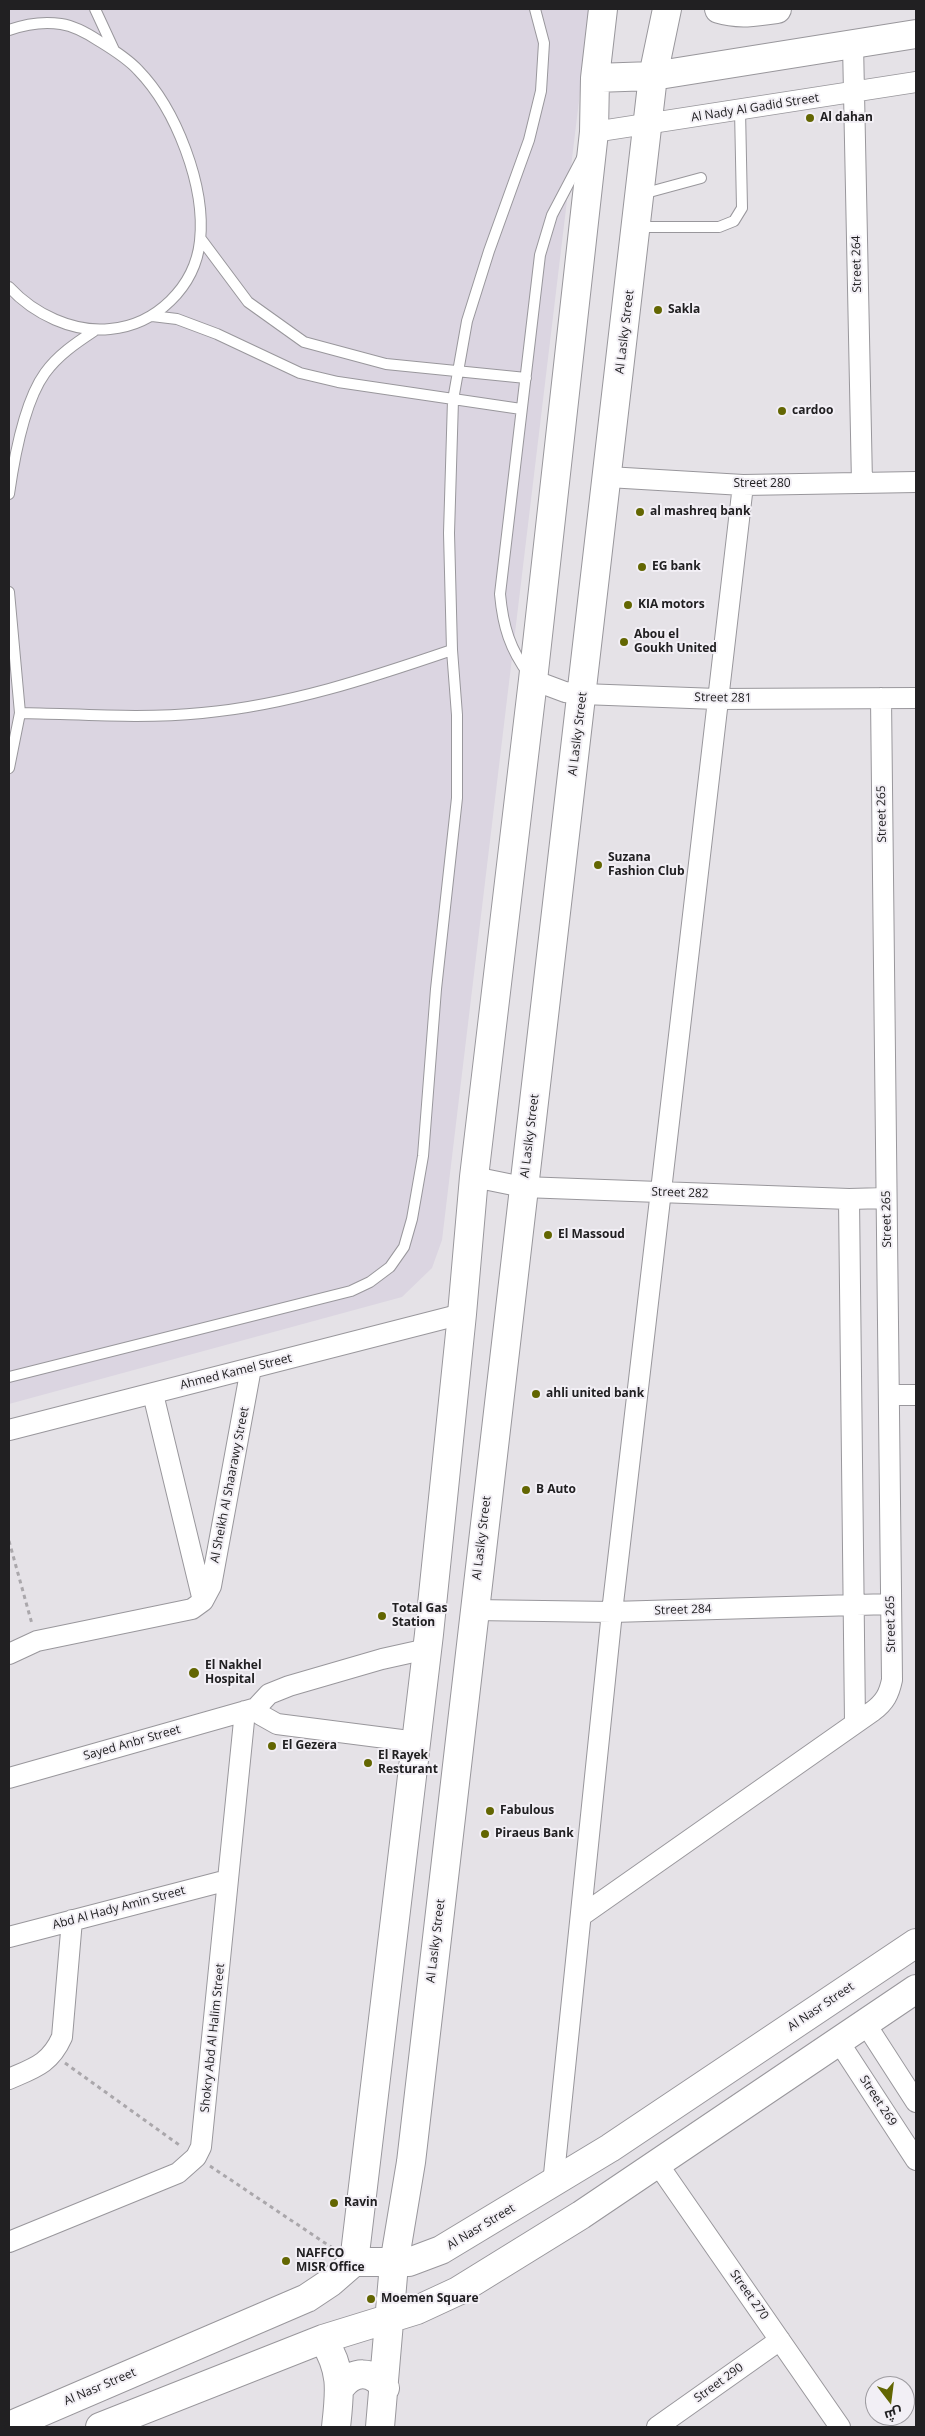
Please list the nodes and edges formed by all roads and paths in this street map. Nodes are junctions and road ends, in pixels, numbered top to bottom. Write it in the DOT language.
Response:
graph roads {
  1 [pos="95,9"];
  2 [pos="535,9"];
  3 [pos="603,9"];
  4 [pos="667,9"];
  5 [pos="719,9"];
  6 [pos="777,9"];
  7 [pos="9,30"];
  8 [pos="916,34"];
  9 [pos="853,44"];
  10 [pos="114,50"];
  11 [pos="653,76"];
  12 [pos="595,78"];
  13 [pos="916,82"];
  14 [pos="854,92"];
  15 [pos="740,110"];
  16 [pos="649,125"];
  17 [pos="594,132"];
  18 [pos="702,178"];
  19 [pos="641,194"];
  20 [pos="637,227"];
  21 [pos="201,239"];
  22 [pos="9,287"];
  23 [pos="152,316"];
  24 [pos="94,331"];
  25 [pos="457,372"];
  26 [pos="526,378"];
  27 [pos="453,400"];
  28 [pos="521,410"];
  29 [pos="608,476"];
  30 [pos="916,482"];
  31 [pos="862,483"];
  32 [pos="743,485"];
  33 [pos="9,494"];
  34 [pos="9,592"];
  35 [pos="452,650"];
  36 [pos="9,672"];
  37 [pos="533,680"];
  38 [pos="17,682"];
  39 [pos="582,694"];
  40 [pos="881,698"];
  41 [pos="916,698"];
  42 [pos="717,699"];
  43 [pos="20,713"];
  44 [pos="13,734"];
  45 [pos="9,768"];
  46 [pos="474,1177"];
  47 [pos="523,1187"];
  48 [pos="660,1193"];
  49 [pos="886,1198"];
  50 [pos="849,1199"];
  51 [pos="462,1314"];
  52 [pos="251,1368"];
  53 [pos="9,1377"];
  54 [pos="153,1394"];
  55 [pos="888,1395"];
  56 [pos="916,1395"];
  57 [pos="9,1430"];
  58 [pos="9,1541"];
  59 [pos="203,1601"];
  60 [pos="891,1604"];
  61 [pos="854,1606"];
  62 [pos="474,1610"];
  63 [pos="612,1612"];
  64 [pos="37,1641"];
  65 [pos="427,1649"];
  66 [pos="9,1654"];
  67 [pos="250,1710"];
  68 [pos="856,1723"];
  69 [pos="417,1742"];
  70 [pos="9,1778"];
  71 [pos="228,1880"];
  72 [pos="581,1916"];
  73 [pos="72,1920"];
  74 [pos="9,1937"];
  75 [pos="916,1943"];
  76 [pos="916,1989"];
  77 [pos="865,2023"];
  78 [pos="839,2042"];
  79 [pos="9,2079"];
  80 [pos="916,2102"];
  81 [pos="367,2154"];
  82 [pos="916,2160"];
  83 [pos="411,2162"];
  84 [pos="657,2163"];
  85 [pos="553,2184"];
  86 [pos="9,2242"];
  87 [pos="441,2250"];
  88 [pos="354,2262"];
  89 [pos="394,2264"];
  90 [pos="458,2291"];
  91 [pos="390,2319"];
  92 [pos="323,2338"];
  93 [pos="780,2340"];
  94 [pos="341,2388"];
  95 [pos="385,2388"];
  96 [pos="9,2426"];
  97 [pos="100,2427"];
  98 [pos="336,2427"];
  99 [pos="380,2427"];
  100 [pos="657,2427"];
  101 [pos="840,2427"];
  1 -- 10 [label="lane"];
  2 -- 25 [label="lane"];
  3 -- 12 [label="main road"];
  4 -- 11 [label="main road, Al Laslky Street"];
  5 -- 6 [label="main road"];
  7 -- 10 [label="lane"];
  8 -- 9 [label="main road"];
  9 -- 11 [label="main road"];
  9 -- 14 [label="street, Street 264"];
  10 -- 21 [label="lane"];
  11 -- 12 [label="main road"];
  11 -- 16 [label="main road, Al Laslky Street"];
  12 -- 17 [label="main road"];
  13 -- 14 [label="street, Al Nady Al Gadid Street"];
  14 -- 15 [label="street, Al Nady Al Gadid Street"];
  14 -- 31 [label="street, Street 264"];
  15 -- 16 [label="street, Al Nady Al Gadid Street"];
  15 -- 20 [label="lane"];
  16 -- 17 [label="street, Al Nady Al Gadid Street"];
  16 -- 19 [label="main road, Al Laslky Street"];
  17 -- 26 [label="lane"];
  17 -- 37 [label="main road"];
  18 -- 19 [label="lane"];
  19 -- 20 [label="main road, Al Laslky Street"];
  20 -- 29 [label="main road, Al Laslky Street"];
  21 -- 23 [label="lane"];
  21 -- 25 [label="lane"];
  22 -- 24 [label="lane"];
  23 -- 24 [label="lane"];
  23 -- 27 [label="lane"];
  24 -- 33 [label="lane"];
  25 -- 26 [label="lane"];
  25 -- 27 [label="lane"];
  26 -- 28 [label="lane"];
  27 -- 28 [label="lane"];
  27 -- 35 [label="lane"];
  28 -- 37 [label="lane"];
  29 -- 32 [label="street, Street 280"];
  29 -- 39 [label="main road, Al Laslky Street"];
  30 -- 31 [label="street, Street 280"];
  31 -- 32 [label="street, Street 280"];
  32 -- 42 [label="street"];
  34 -- 38 [label="lane"];
  35 -- 43 [label="lane"];
  35 -- 53 [label="lane"];
  36 -- 38 [label="lane"];
  37 -- 39 [label="street, Street 281"];
  37 -- 46 [label="main road"];
  38 -- 43 [label="lane"];
  39 -- 42 [label="street, Street 281"];
  39 -- 47 [label="main road, Al Laslky Street"];
  40 -- 41 [label="street, Street 281"];
  40 -- 42 [label="street, Street 281"];
  40 -- 49 [label="street, Street 265"];
  42 -- 48 [label="street"];
  43 -- 44 [label="lane"];
  44 -- 45 [label="lane"];
  46 -- 47 [label="street, Street 282"];
  46 -- 51 [label="main road"];
  47 -- 48 [label="street, Street 282"];
  47 -- 62 [label="main road, Al Laslky Street"];
  48 -- 50 [label="street, Street 282"];
  48 -- 63 [label="street"];
  49 -- 50 [label="street, Street 282"];
  49 -- 55 [label="street, Street 265"];
  50 -- 61 [label="street"];
  51 -- 52 [label="street, Ahmed Kamel Street"];
  51 -- 65 [label="main road"];
  52 -- 54 [label="street, Ahmed Kamel Street"];
  52 -- 59 [label="street, Al Sheikh Al Shaarawy Street"];
  54 -- 57 [label="street, Ahmed Kamel Street"];
  54 -- 59 [label="street, Al Sheikh Al Shaarawy Street"];
  55 -- 56 [label="street"];
  55 -- 60 [label="street, Street 265"];
  58 -- 64 [label="path"];
  59 -- 64 [label="street"];
  60 -- 61 [label="street, Street 284"];
  60 -- 68 [label="street, Street 265"];
  61 -- 63 [label="street, Street 284"];
  61 -- 68 [label="street"];
  62 -- 63 [label="street, Street 284"];
  62 -- 83 [label="main road, Al Laslky Street"];
  63 -- 72 [label="street"];
  64 -- 66 [label="street"];
  65 -- 67 [label="street, Sayed Anbr Street"];
  65 -- 69 [label="main road"];
  67 -- 69 [label="street"];
  67 -- 70 [label="street, Sayed Anbr Street"];
  67 -- 71 [label="street, Shokry Abd Al Halim Street"];
  68 -- 72 [label="street, Street 265"];
  69 -- 81 [label="main road"];
  71 -- 73 [label="street, Abd Al Hady Amin Street"];
  71 -- 86 [label="street, Shokry Abd Al Halim Street"];
  72 -- 85 [label="street"];
  73 -- 74 [label="street, Abd Al Hady Amin Street"];
  73 -- 79 [label="street"];
  75 -- 85 [label="main road, Al Nasr Street"];
  76 -- 77 [label="main road"];
  77 -- 78 [label="main road"];
  77 -- 80 [label="street"];
  78 -- 82 [label="street, Street 269"];
  78 -- 84 [label="main road"];
  81 -- 83 [label="main road"];
  81 -- 88 [label="main road"];
  83 -- 89 [label="main road, Al Laslky Street"];
  84 -- 90 [label="main road"];
  84 -- 93 [label="street, Street 270"];
  85 -- 87 [label="main road, Al Nasr Street"];
  87 -- 89 [label="main road, Al Nasr Street"];
  87 -- 90 [label="main road"];
  88 -- 89 [label="main road, Al Nasr Street"];
  88 -- 96 [label="main road, Al Nasr Street"];
  89 -- 91 [label="main road, Al Laslky Street"];
  90 -- 91 [label="main road"];
  91 -- 92 [label="main road"];
  91 -- 95 [label="main road, Al Laslky Street"];
  92 -- 94 [label="main road"];
  92 -- 97 [label="main road"];
  93 -- 100 [label="street, Street 290"];
  93 -- 101 [label="street, Street 270"];
  94 -- 95 [label="main road"];
  94 -- 98 [label="main road"];
  95 -- 99 [label="main road, Al Laslky Street"];
}
